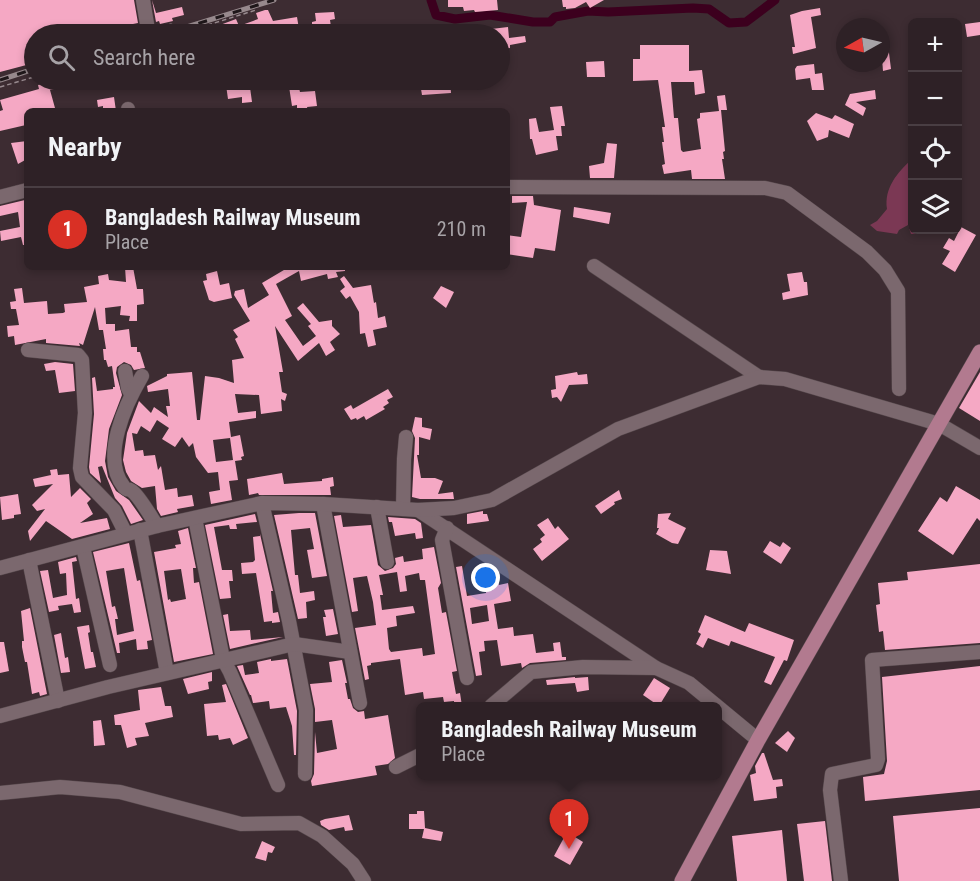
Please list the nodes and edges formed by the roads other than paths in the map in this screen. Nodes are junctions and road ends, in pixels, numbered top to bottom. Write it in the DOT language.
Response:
graph roads {
  1 [pos="142,0"];
  2 [pos="147,24"];
  3 [pos="510,187"];
  4 [pos="24,191"];
  5 [pos="0,197"];
  6 [pos="594,266"];
  7 [pos="28,350"];
  8 [pos="980,352"];
  9 [pos="125,371"];
  10 [pos="142,376"];
  11 [pos="759,377"];
  12 [pos="899,388"];
  13 [pos="131,394"];
  14 [pos="939,424"];
  15 [pos="406,436"];
  16 [pos="980,448"];
  17 [pos="262,503"];
  18 [pos="322,504"];
  19 [pos="377,507"];
  20 [pos="403,509"];
  21 [pos="195,518"];
  22 [pos="157,525"];
  23 [pos="440,525"];
  24 [pos="133,532"];
  25 [pos="83,547"];
  26 [pos="29,560"];
  27 [pos="387,562"];
  28 [pos="0,568"];
  29 [pos="294,644"];
  30 [pos="350,652"];
  31 [pos="980,652"];
  32 [pos="223,659"];
  33 [pos="110,664"];
  34 [pos="656,668"];
  35 [pos="167,673"];
  36 [pos="467,678"];
  37 [pos="58,701"];
  38 [pos="496,702"];
  39 [pos="712,702"];
  40 [pos="360,703"];
  41 [pos="722,711"];
  42 [pos="0,715"];
  43 [pos="758,741"];
  44 [pos="416,757"];
  45 [pos="396,767"];
  46 [pos="305,774"];
  47 [pos="278,785"];
  48 [pos="0,793"];
  49 [pos="364,881"];
  50 [pos="682,881"];
  51 [pos="841,881"];
  1 -- 2 [label="street"];
  3 -- 12 [label="street"];
  4 -- 5 [label="street"];
  6 -- 11 [label="street"];
  7 -- 24 [label="street"];
  8 -- 14 [label="main road"];
  9 -- 13 [label="street"];
  10 -- 13 [label="street"];
  11 -- 14 [label="street"];
  11 -- 23 [label="street"];
  13 -- 22 [label="street"];
  14 -- 16 [label="street"];
  14 -- 43 [label="main road"];
  15 -- 20 [label="street"];
  17 -- 18 [label="street"];
  17 -- 21 [label="street"];
  17 -- 29 [label="street"];
  18 -- 19 [label="street"];
  18 -- 30 [label="street"];
  19 -- 20 [label="street"];
  19 -- 27 [label="street"];
  20 -- 23 [label="street"];
  21 -- 22 [label="street"];
  21 -- 32 [label="street"];
  22 -- 24 [label="street"];
  23 -- 34 [label="street"];
  23 -- 36 [label="street"];
  24 -- 25 [label="street"];
  24 -- 35 [label="street"];
  25 -- 26 [label="street"];
  25 -- 33 [label="street"];
  26 -- 28 [label="street"];
  26 -- 37 [label="street"];
  29 -- 30 [label="street"];
  29 -- 32 [label="street"];
  29 -- 46 [label="street"];
  30 -- 40 [label="street"];
  31 -- 51 [label="street"];
  32 -- 35 [label="street"];
  32 -- 47 [label="street"];
  34 -- 38 [label="street"];
  34 -- 39 [label="street"];
  35 -- 37 [label="street"];
  37 -- 42 [label="street"];
  41 -- 43 [label="street"];
  43 -- 50 [label="main road"];
  44 -- 45 [label="street"];
  48 -- 49 [label="street"];
}
